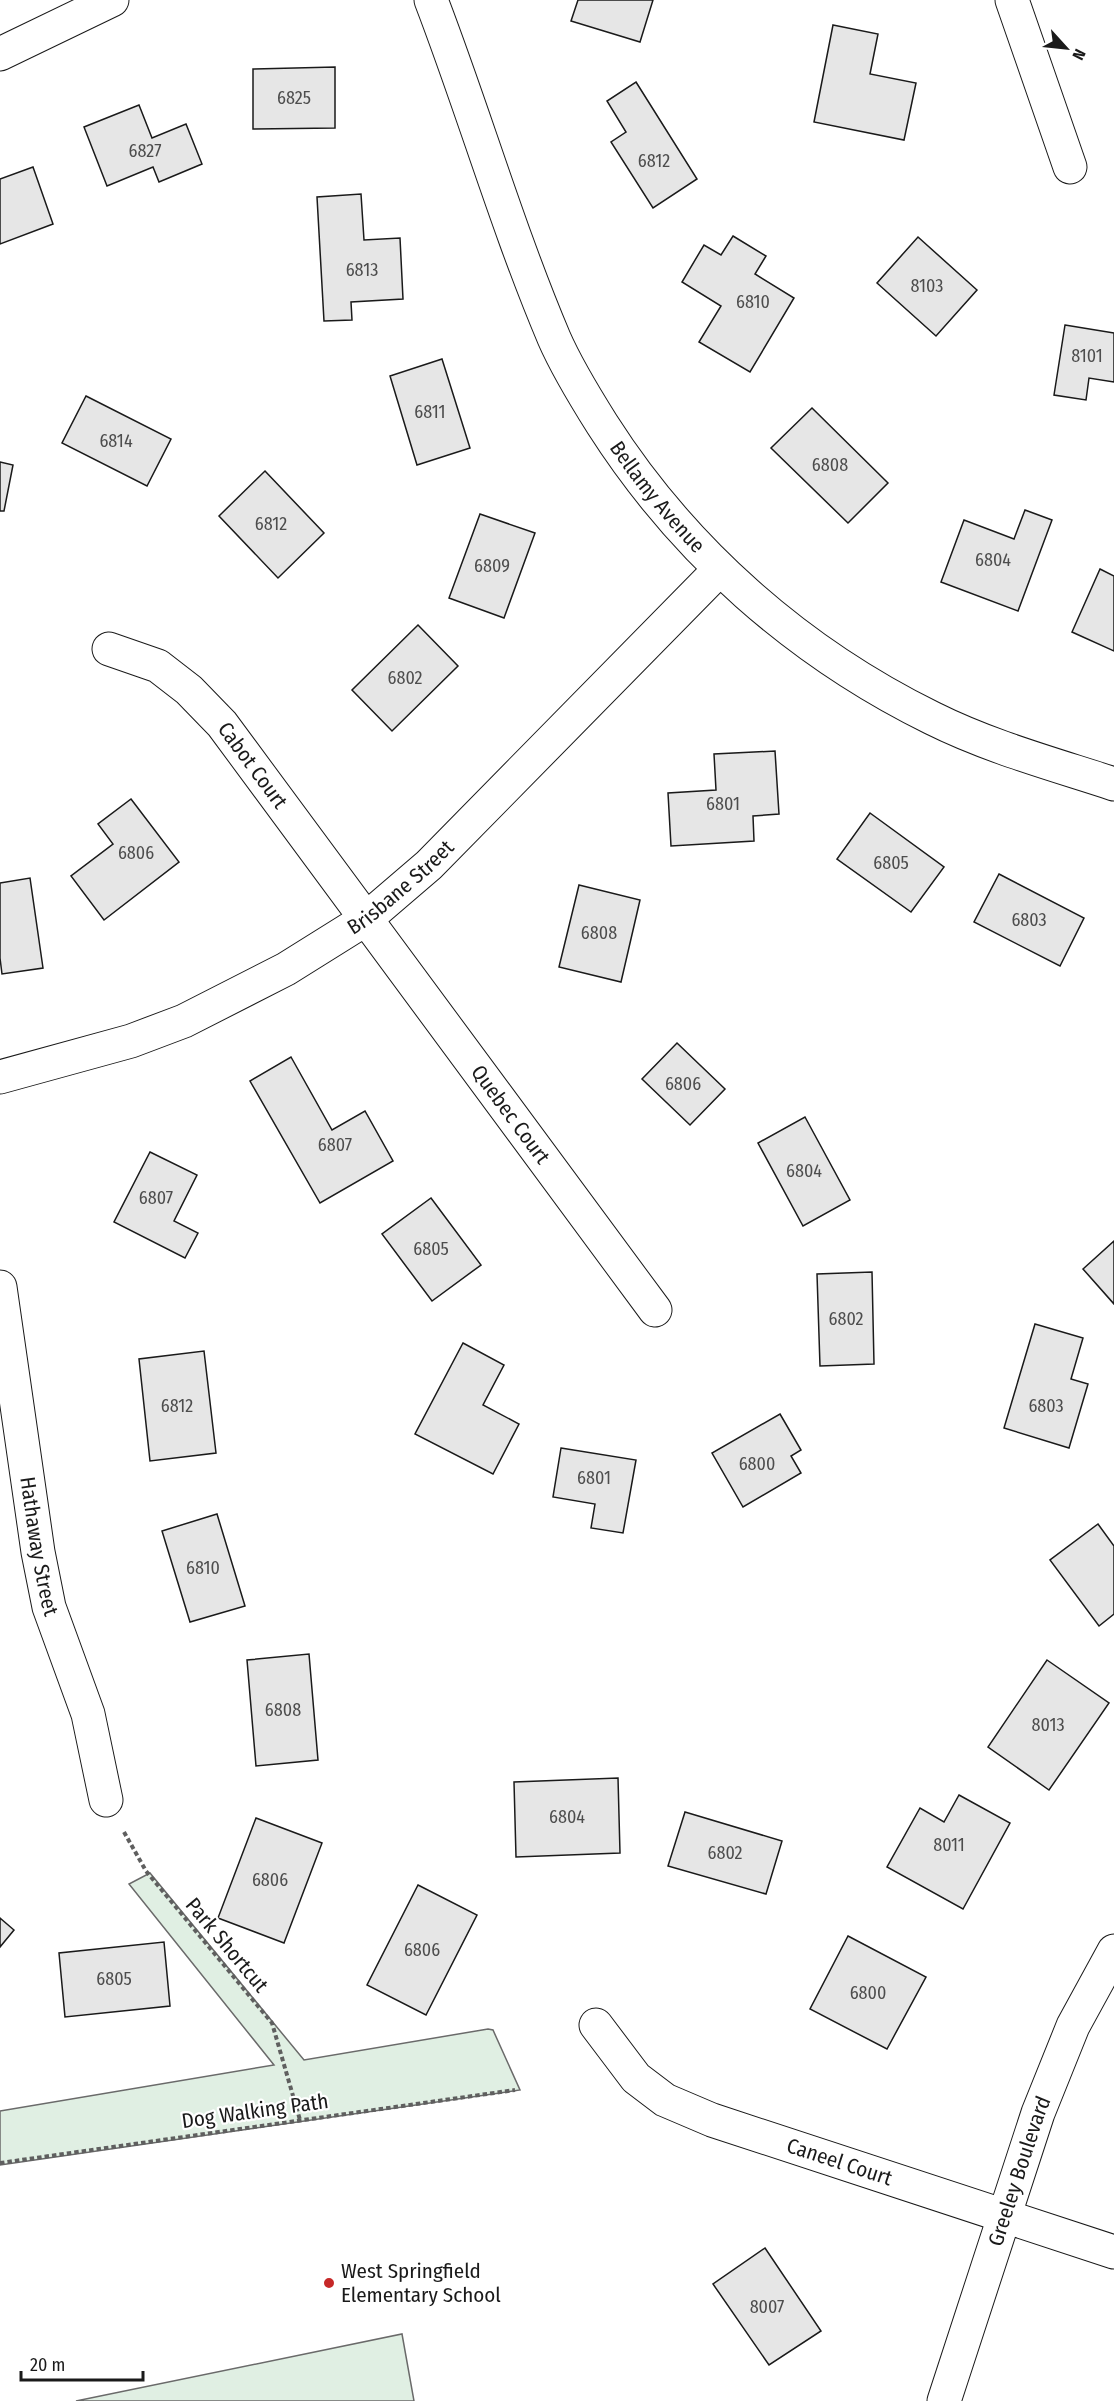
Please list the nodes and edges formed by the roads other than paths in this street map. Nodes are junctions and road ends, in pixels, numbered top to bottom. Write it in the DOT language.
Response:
graph roads {
  1 [pos="112,0"];
  2 [pos="431,0"];
  3 [pos="1012,0"];
  4 [pos="0,54"];
  5 [pos="1070,167"];
  6 [pos="719,570"];
  7 [pos="109,649"];
  8 [pos="1114,784"];
  9 [pos="366,919"];
  10 [pos="0,1077"];
  11 [pos="0,1287"];
  12 [pos="656,1310"];
  13 [pos="106,1800"];
  14 [pos="1114,1951"];
  15 [pos="596,2025"];
  16 [pos="1004,2216"];
  17 [pos="1114,2252"];
  18 [pos="944,2401"];
  1 -- 4 [label="street"];
  2 -- 6 [label="street, Bellamy Avenue"];
  3 -- 5 [label="street"];
  6 -- 8 [label="street, Bellamy Avenue"];
  6 -- 9 [label="street, Brisbane Street"];
  7 -- 9 [label="street, Cabot Court"];
  9 -- 10 [label="street, Brisbane Street"];
  9 -- 12 [label="street, Quebec Court"];
  11 -- 13 [label="street, Hathaway Street"];
  14 -- 16 [label="street, Greeley Boulevard"];
  15 -- 16 [label="street, Caneel Court"];
  16 -- 17 [label="street, Caneel Court"];
  16 -- 18 [label="street, Greeley Boulevard"];
}
